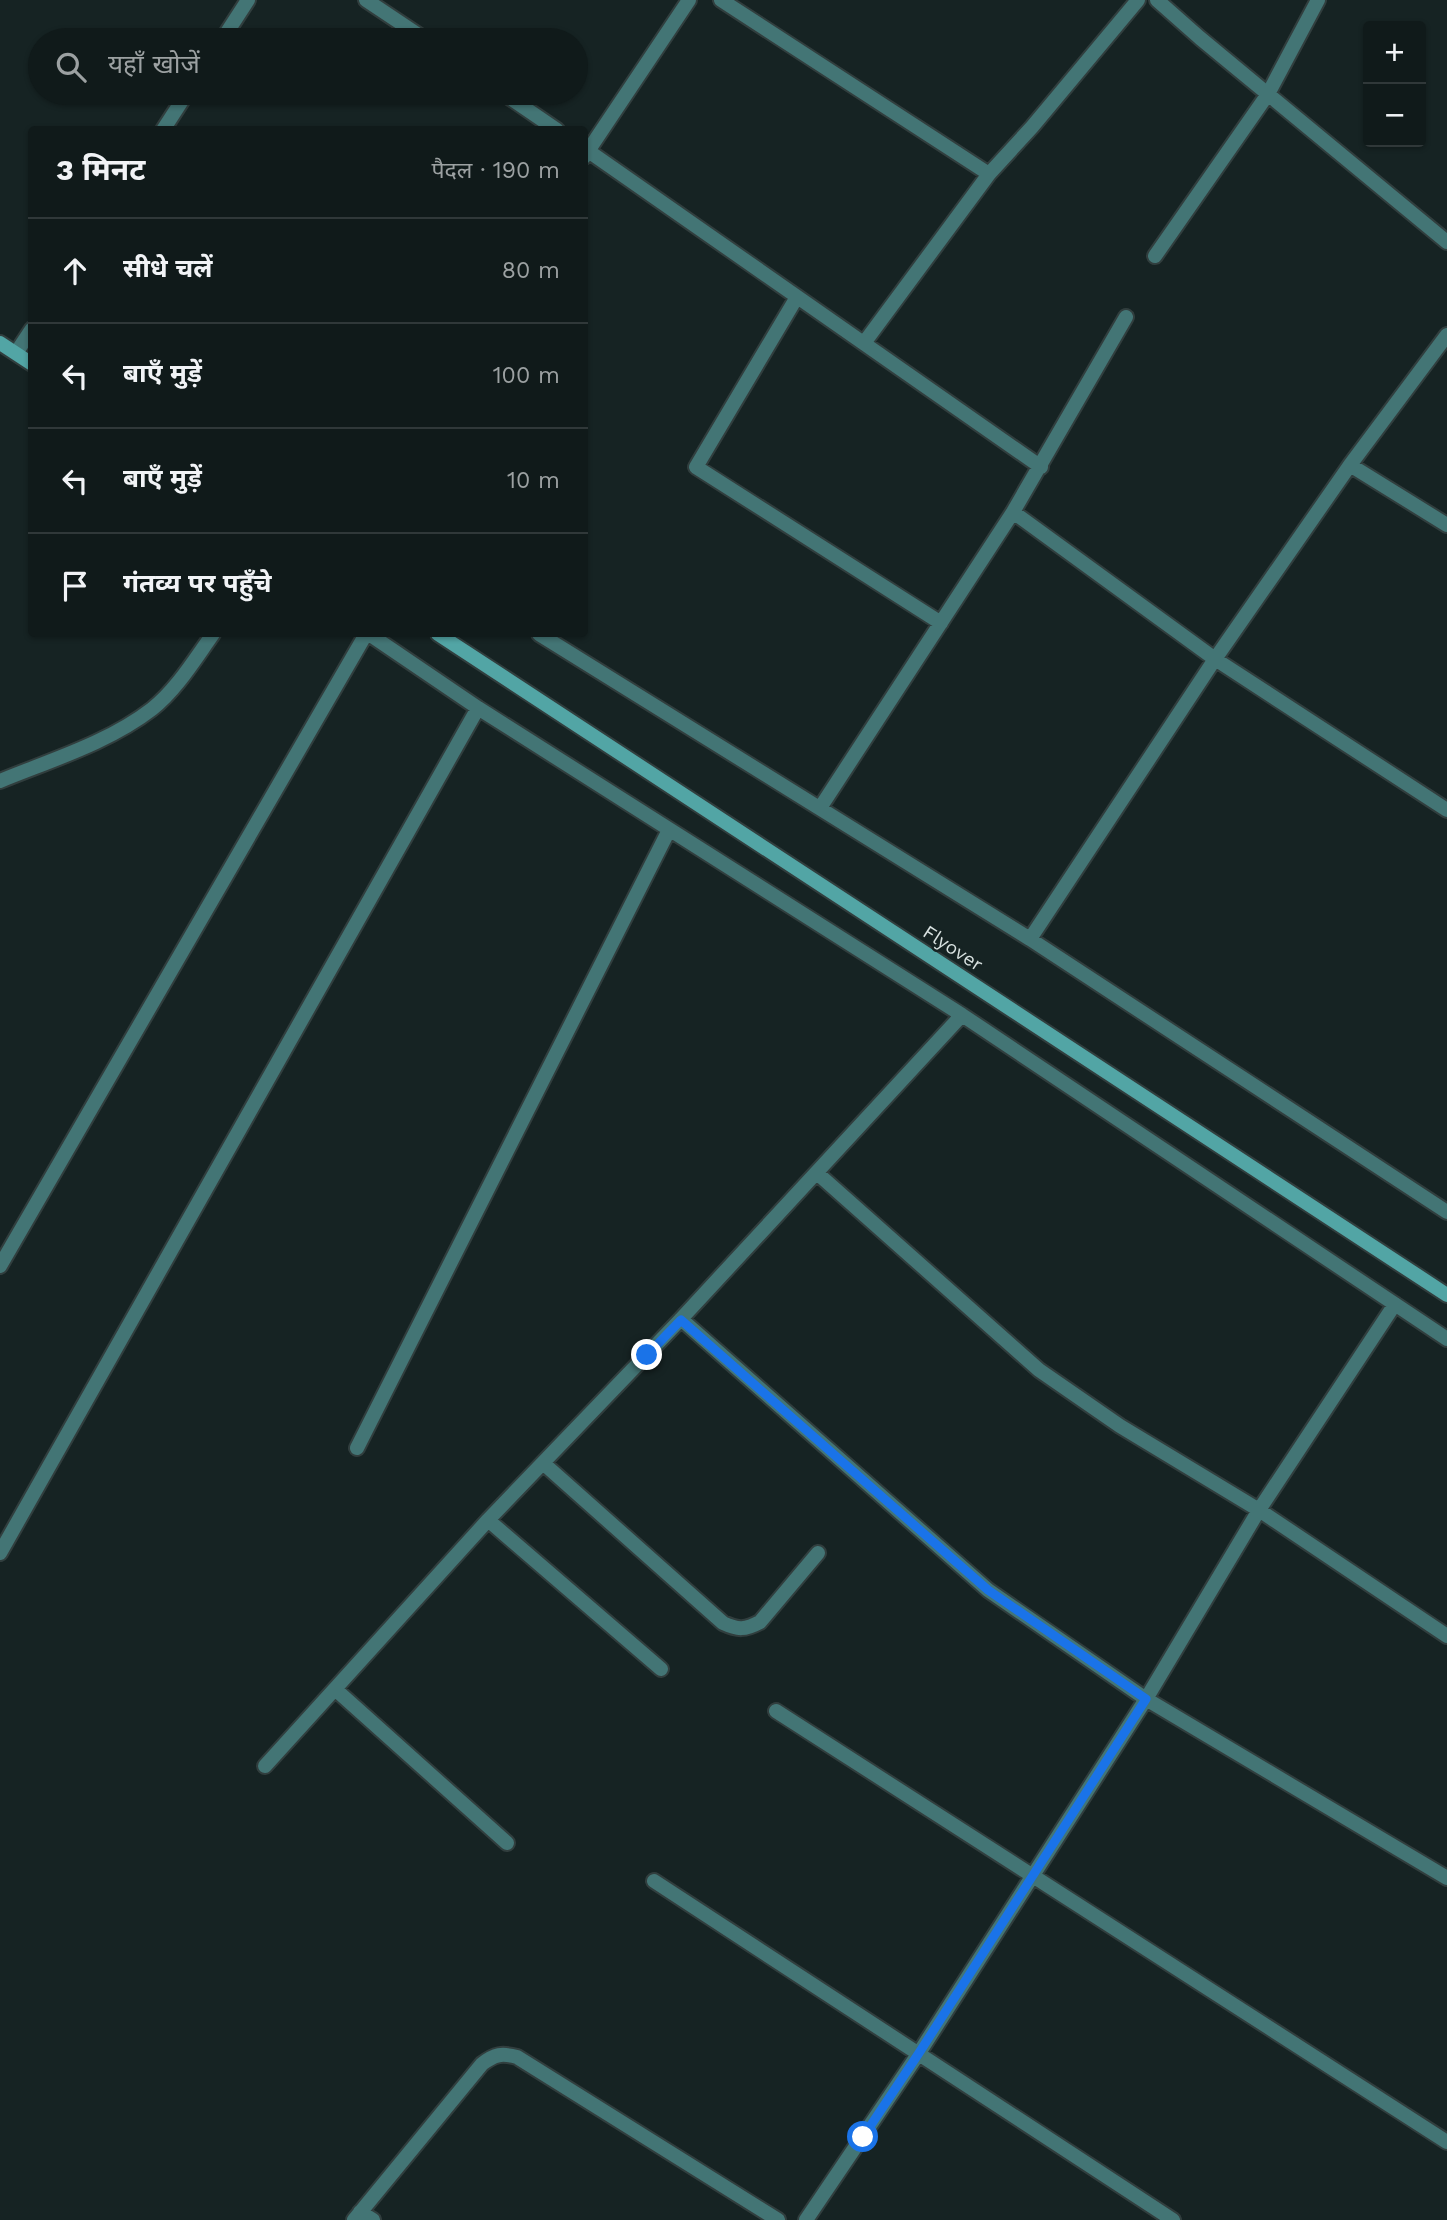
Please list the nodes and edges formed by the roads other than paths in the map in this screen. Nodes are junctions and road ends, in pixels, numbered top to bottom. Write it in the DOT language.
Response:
graph roads {
  1 [pos="248,0"];
  2 [pos="366,0"];
  3 [pos="689,0"];
  4 [pos="721,0"];
  5 [pos="1138,0"];
  6 [pos="1157,0"];
  7 [pos="1318,0"];
  8 [pos="230,28"];
  9 [pos="408,28"];
  10 [pos="1268,94"];
  11 [pos="179,105"];
  12 [pos="521,105"];
  13 [pos="166,126"];
  14 [pos="551,126"];
  15 [pos="588,149"];
  16 [pos="588,153"];
  17 [pos="989,173"];
  18 [pos="1447,242"];
  19 [pos="1155,256"];
  20 [pos="796,297"];
  21 [pos="1126,317"];
  22 [pos="28,335"];
  23 [pos="1447,335"];
  24 [pos="0,342"];
  25 [pos="864,343"];
  26 [pos="16,353"];
  27 [pos="28,361"];
  28 [pos="1350,464"];
  29 [pos="1041,467"];
  30 [pos="1013,512"];
  31 [pos="1447,525"];
  32 [pos="941,622"];
  33 [pos="211,637"];
  34 [pos="366,637"];
  35 [pos="372,637"];
  36 [pos="443,637"];
  37 [pos="544,637"];
  38 [pos="1215,659"];
  39 [pos="478,708"];
  40 [pos="0,781"];
  41 [pos="820,808"];
  42 [pos="1447,810"];
  43 [pos="669,830"];
  44 [pos="1030,939"];
  45 [pos="962,1014"];
  46 [pos="817,1172"];
  47 [pos="1447,1212"];
  48 [pos="0,1266"];
  49 [pos="1447,1295"];
  50 [pos="1395,1304"];
  51 [pos="681,1320"];
  52 [pos="1447,1339"];
  53 [pos="358,1448"];
  54 [pos="543,1463"];
  55 [pos="1259,1510"];
  56 [pos="488,1520"];
  57 [pos="0,1553"];
  58 [pos="818,1553"];
  59 [pos="1447,1636"];
  60 [pos="661,1669"];
  61 [pos="335,1689"];
  62 [pos="1146,1699"];
  63 [pos="776,1711"];
  64 [pos="265,1766"];
  65 [pos="507,1843"];
  66 [pos="1032,1876"];
  67 [pos="1447,1878"];
  68 [pos="654,1881"];
  69 [pos="919,2053"];
  70 [pos="1447,2142"];
  71 [pos="362,2217"];
  72 [pos="778,2220"];
  73 [pos="806,2220"];
  74 [pos="1173,2220"];
  1 -- 8 [label="street"];
  2 -- 9 [label="street"];
  3 -- 15 [label="street"];
  4 -- 17 [label="street"];
  5 -- 17 [label="street"];
  6 -- 10 [label="street"];
  7 -- 10 [label="street"];
  10 -- 18 [label="street"];
  10 -- 19 [label="street"];
  11 -- 13 [label="street"];
  12 -- 14 [label="street"];
  16 -- 20 [label="street"];
  17 -- 25 [label="street"];
  20 -- 25 [label="street"];
  20 -- 32 [label="street"];
  21 -- 29 [label="street"];
  22 -- 26 [label="street"];
  23 -- 28 [label="street"];
  24 -- 26 [label="main road"];
  25 -- 29 [label="street"];
  26 -- 27 [label="main road"];
  28 -- 31 [label="street"];
  28 -- 38 [label="street"];
  29 -- 30 [label="street"];
  30 -- 32 [label="street"];
  30 -- 38 [label="street"];
  32 -- 41 [label="street"];
  33 -- 40 [label="street"];
  34 -- 48 [label="street"];
  35 -- 39 [label="street"];
  36 -- 49 [label="main road, Flyover"];
  37 -- 41 [label="street"];
  38 -- 42 [label="street"];
  38 -- 44 [label="street"];
  39 -- 43 [label="street"];
  39 -- 57 [label="street"];
  41 -- 44 [label="street"];
  43 -- 45 [label="street"];
  43 -- 53 [label="street"];
  44 -- 47 [label="street"];
  45 -- 46 [label="street"];
  45 -- 50 [label="street"];
  46 -- 51 [label="street"];
  46 -- 55 [label="street"];
  50 -- 52 [label="street"];
  50 -- 55 [label="street"];
  51 -- 54 [label="street"];
  51 -- 62 [label="street"];
  54 -- 56 [label="street"];
  54 -- 58 [label="street"];
  55 -- 59 [label="street"];
  55 -- 62 [label="street"];
  56 -- 60 [label="street"];
  56 -- 61 [label="street"];
  61 -- 64 [label="street"];
  61 -- 65 [label="street"];
  62 -- 66 [label="street"];
  62 -- 67 [label="street"];
  63 -- 66 [label="street"];
  66 -- 69 [label="street"];
  66 -- 70 [label="street"];
  68 -- 69 [label="street"];
  69 -- 73 [label="street"];
  69 -- 74 [label="street"];
  71 -- 72 [label="street"];
}
